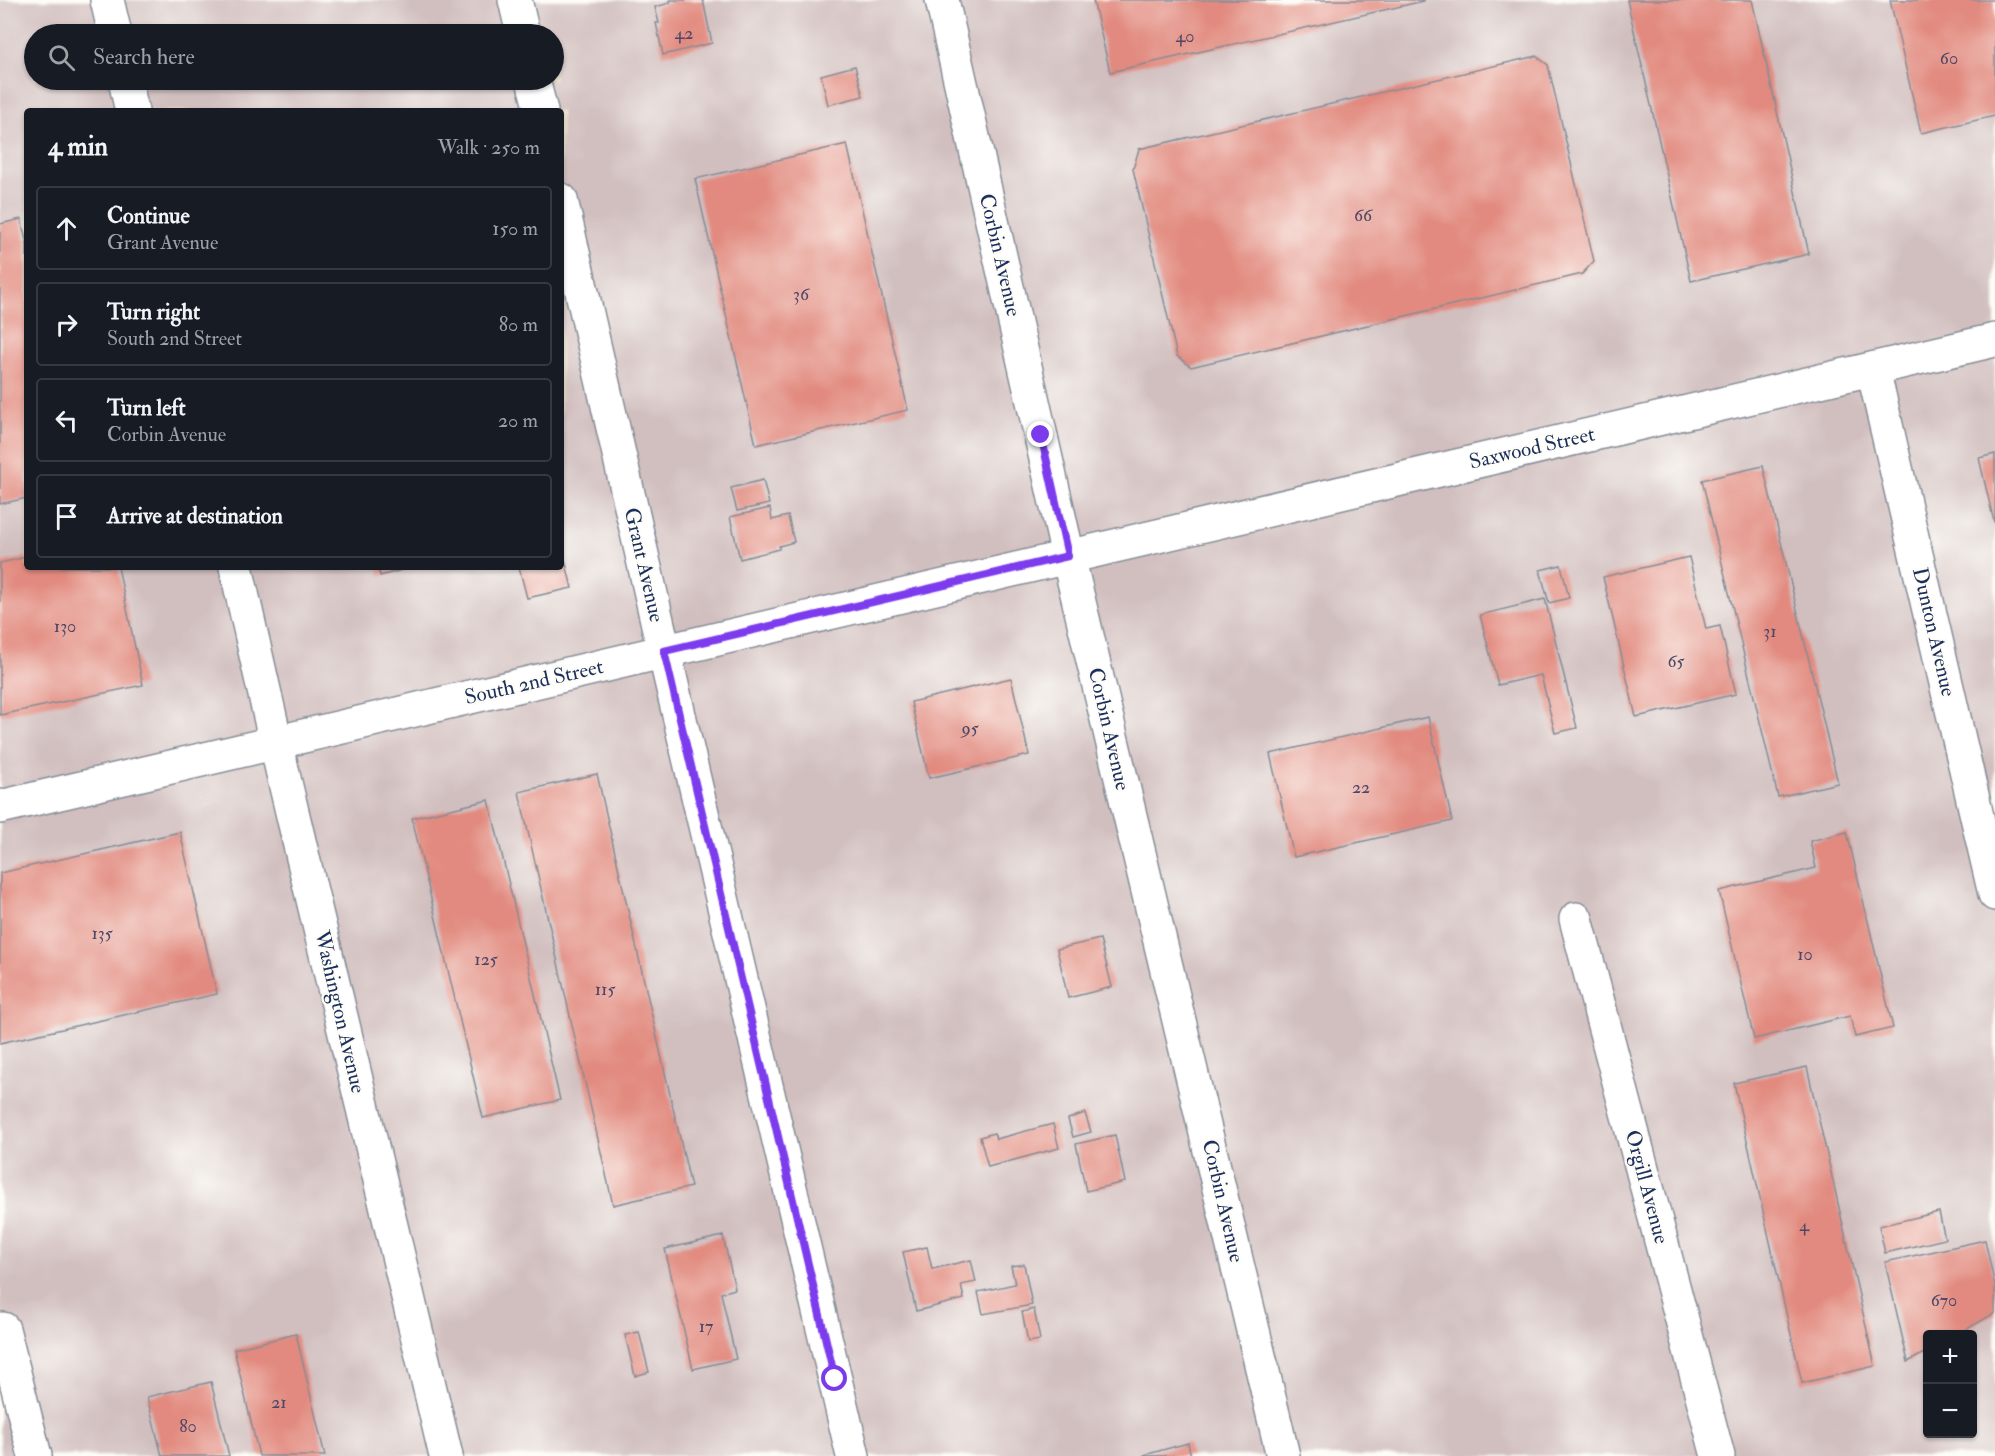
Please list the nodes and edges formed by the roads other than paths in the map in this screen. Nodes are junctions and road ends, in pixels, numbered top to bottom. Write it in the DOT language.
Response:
graph roads {
  1 [pos="107,0"];
  2 [pos="515,0"];
  3 [pos="942,0"];
  4 [pos="113,24"];
  5 [pos="521,24"];
  6 [pos="127,90"];
  7 [pos="536,90"];
  8 [pos="131,108"];
  9 [pos="540,108"];
  10 [pos="564,213"];
  11 [pos="1995,340"];
  12 [pos="1873,369"];
  13 [pos="1068,556"];
  14 [pos="237,570"];
  15 [pos="664,651"];
  16 [pos="276,743"];
  17 [pos="0,807"];
  18 [pos="1995,894"];
  19 [pos="1576,919"];
  20 [pos="3,1329"];
  21 [pos="35,1456"];
  22 [pos="446,1456"];
  23 [pos="853,1456"];
  24 [pos="1283,1456"];
  25 [pos="1718,1456"];
  1 -- 4 [label="street"];
  2 -- 5 [label="street"];
  3 -- 13 [label="street, Corbin Avenue"];
  6 -- 8 [label="street"];
  7 -- 9 [label="street"];
  10 -- 15 [label="street, Grant Avenue"];
  11 -- 12 [label="street, Saxwood Street"];
  12 -- 13 [label="street, Saxwood Street"];
  12 -- 18 [label="street, Dunton Avenue"];
  13 -- 15 [label="street, South 2nd Street"];
  13 -- 24 [label="street, Corbin Avenue"];
  14 -- 16 [label="street, Washington Avenue"];
  15 -- 16 [label="street, South 2nd Street"];
  15 -- 23 [label="street, Grant Avenue"];
  16 -- 17 [label="street, South 2nd Street"];
  16 -- 22 [label="street, Washington Avenue"];
  19 -- 25 [label="street, Orgill Avenue"];
  20 -- 21 [label="street"];
}
